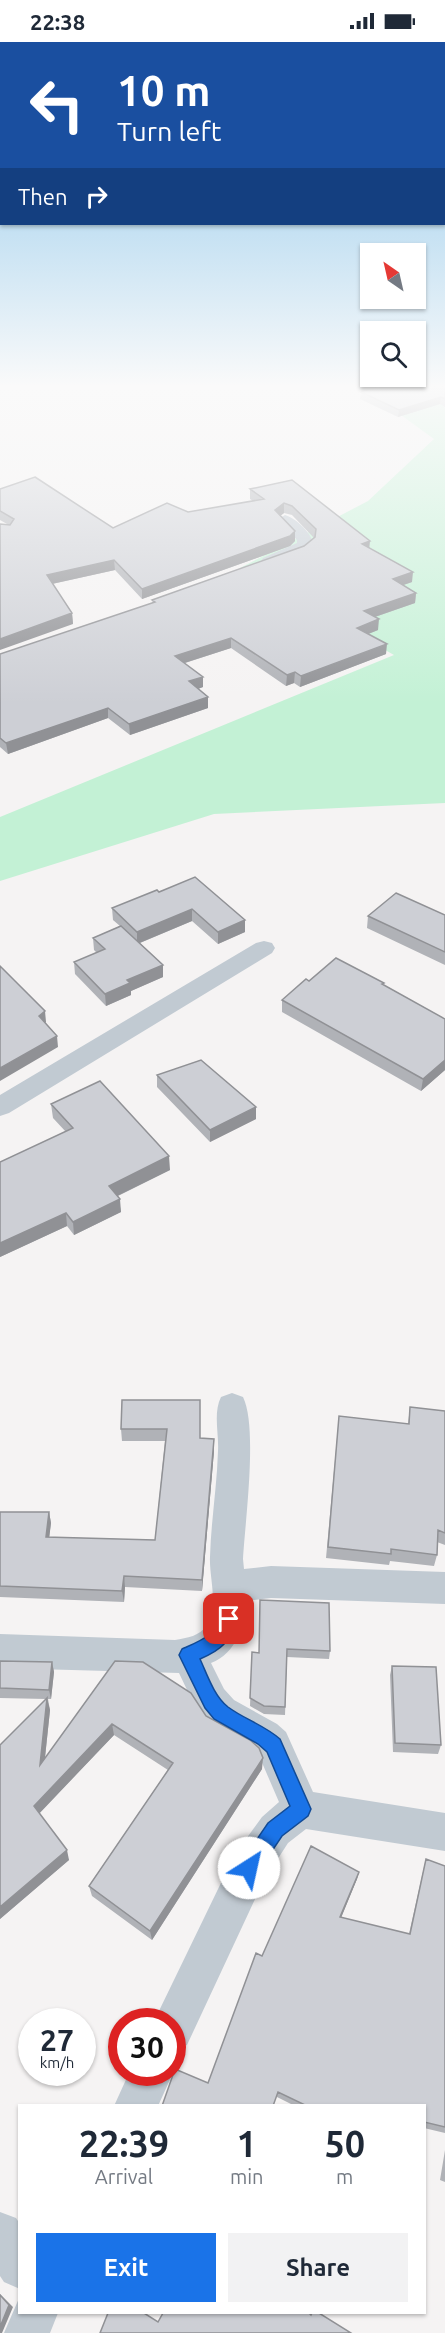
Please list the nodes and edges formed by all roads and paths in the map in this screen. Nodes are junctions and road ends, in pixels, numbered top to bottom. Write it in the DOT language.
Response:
graph roads {
  1 [pos="285,520"];
  2 [pos="254,567"];
  3 [pos="264,948"];
  4 [pos="0,1107"];
  5 [pos="232,1406"];
  6 [pos="230,1582"];
  7 [pos="445,1588"];
  8 [pos="0,1651"];
  9 [pos="188,1655"];
  10 [pos="301,1809"];
  11 [pos="445,1832"];
  12 [pos="182,2008"];
  13 [pos="145,2086"];
  14 [pos="136,2104"];
  15 [pos="0,2234"];
  16 [pos="18,2263"];
  17 [pos="35,2314"];
  18 [pos="27,2333"];
  1 -- 2 [label="street"];
  3 -- 4 [label="street"];
  5 -- 6 [label="street"];
  6 -- 7 [label="street"];
  6 -- 9 [label="street"];
  8 -- 9 [label="street"];
  9 -- 10 [label="street"];
  10 -- 11 [label="street"];
  10 -- 12 [label="street"];
  13 -- 14 [label="street"];
  15 -- 16 [label="street"];
  17 -- 18 [label="street"];
}
